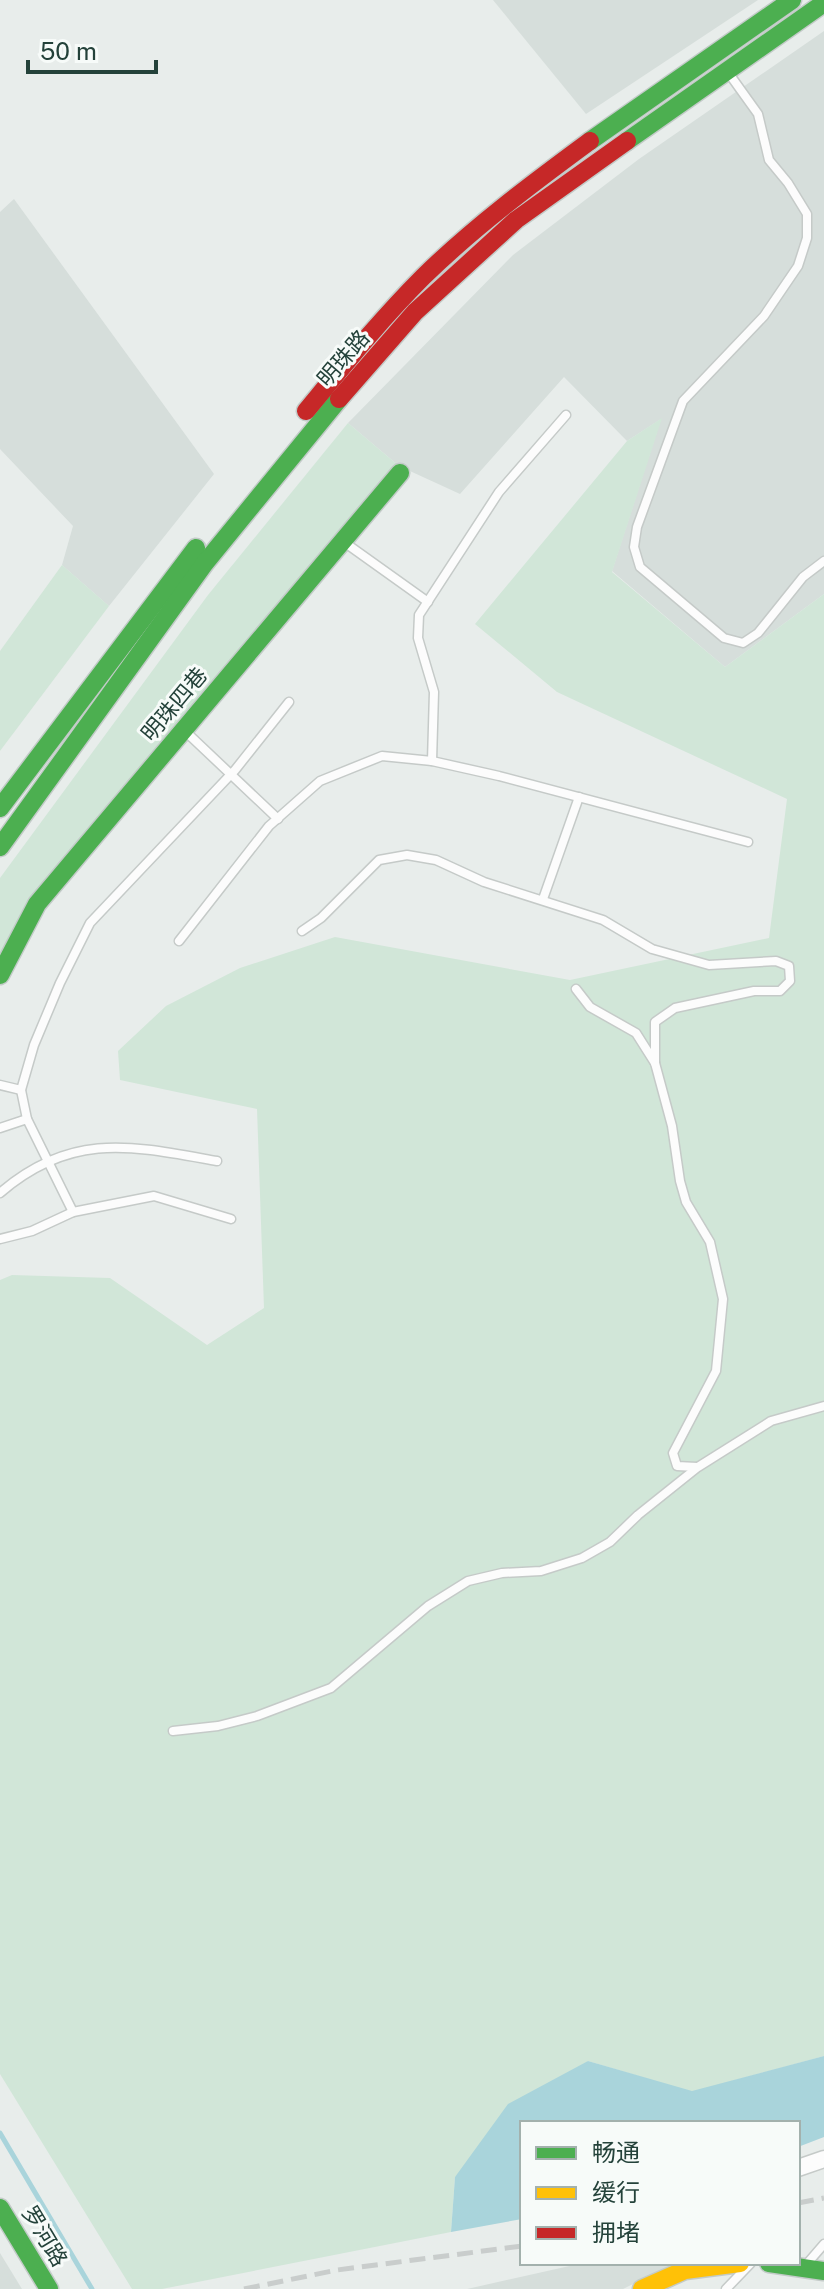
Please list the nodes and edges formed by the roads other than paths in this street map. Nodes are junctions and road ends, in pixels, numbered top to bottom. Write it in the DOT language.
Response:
graph roads {
  1 [pos="792,0"];
  2 [pos="824,3"];
  3 [pos="728,71"];
  4 [pos="566,415"];
  5 [pos="400,473"];
  6 [pos="343,542"];
  7 [pos="824,561"];
  8 [pos="428,602"];
  9 [pos="289,702"];
  10 [pos="184,730"];
  11 [pos="432,761"];
  12 [pos="230,774"];
  13 [pos="579,797"];
  14 [pos="0,808"];
  15 [pos="278,819"];
  16 [pos="748,842"];
  17 [pos="0,847"];
  18 [pos="543,899"];
  19 [pos="302,931"];
  20 [pos="179,941"];
  21 [pos="0,975"];
  22 [pos="576,989"];
  23 [pos="655,1063"];
  24 [pos="0,1085"];
  25 [pos="21,1090"];
  26 [pos="27,1119"];
  27 [pos="0,1128"];
  28 [pos="48,1161"];
  29 [pos="217,1161"];
  30 [pos="0,1193"];
  31 [pos="73,1212"];
  32 [pos="231,1219"];
  33 [pos="0,1239"];
  34 [pos="824,1406"];
  35 [pos="698,1467"];
  36 [pos="173,1731"];
  37 [pos="824,2159"];
  38 [pos="800,2167"];
  39 [pos="0,2208"];
  40 [pos="824,2244"];
  41 [pos="749,2265"];
  42 [pos="793,2265"];
  43 [pos="684,2266"];
  44 [pos="805,2266"];
  45 [pos="824,2271"];
  46 [pos="49,2289"];
  47 [pos="642,2289"];
  48 [pos="726,2289"];
  1 -- 14 [label="main road, 明珠路"];
  2 -- 3 [label="main road, 明珠路"];
  3 -- 7 [label="lane"];
  3 -- 17 [label="main road, 明珠路"];
  4 -- 8 [label="lane"];
  5 -- 6 [label="main road, 明珠四巷"];
  6 -- 8 [label="lane"];
  6 -- 10 [label="main road, 明珠四巷"];
  8 -- 11 [label="lane"];
  9 -- 12 [label="lane"];
  10 -- 12 [label="lane"];
  10 -- 21 [label="main road, 明珠四巷"];
  11 -- 13 [label="lane"];
  11 -- 15 [label="lane"];
  12 -- 15 [label="lane"];
  12 -- 25 [label="lane"];
  13 -- 16 [label="lane"];
  13 -- 18 [label="lane"];
  15 -- 20 [label="lane"];
  18 -- 19 [label="lane"];
  18 -- 23 [label="lane"];
  22 -- 23 [label="lane"];
  23 -- 35 [label="lane"];
  24 -- 25 [label="lane"];
  25 -- 26 [label="lane"];
  26 -- 27 [label="lane"];
  26 -- 28 [label="lane"];
  28 -- 29 [label="lane"];
  28 -- 30 [label="lane"];
  28 -- 31 [label="lane"];
  31 -- 32 [label="lane"];
  31 -- 33 [label="lane"];
  34 -- 35 [label="lane"];
  35 -- 36 [label="lane"];
  37 -- 38 [label="street"];
  39 -- 46 [label="main road, 罗河路"];
  40 -- 44 [label="lane"];
  41 -- 48 [label="lane"];
  42 -- 44 [label="main road"];
  43 -- 47 [label="main road"];
  44 -- 45 [label="main road"];
}
